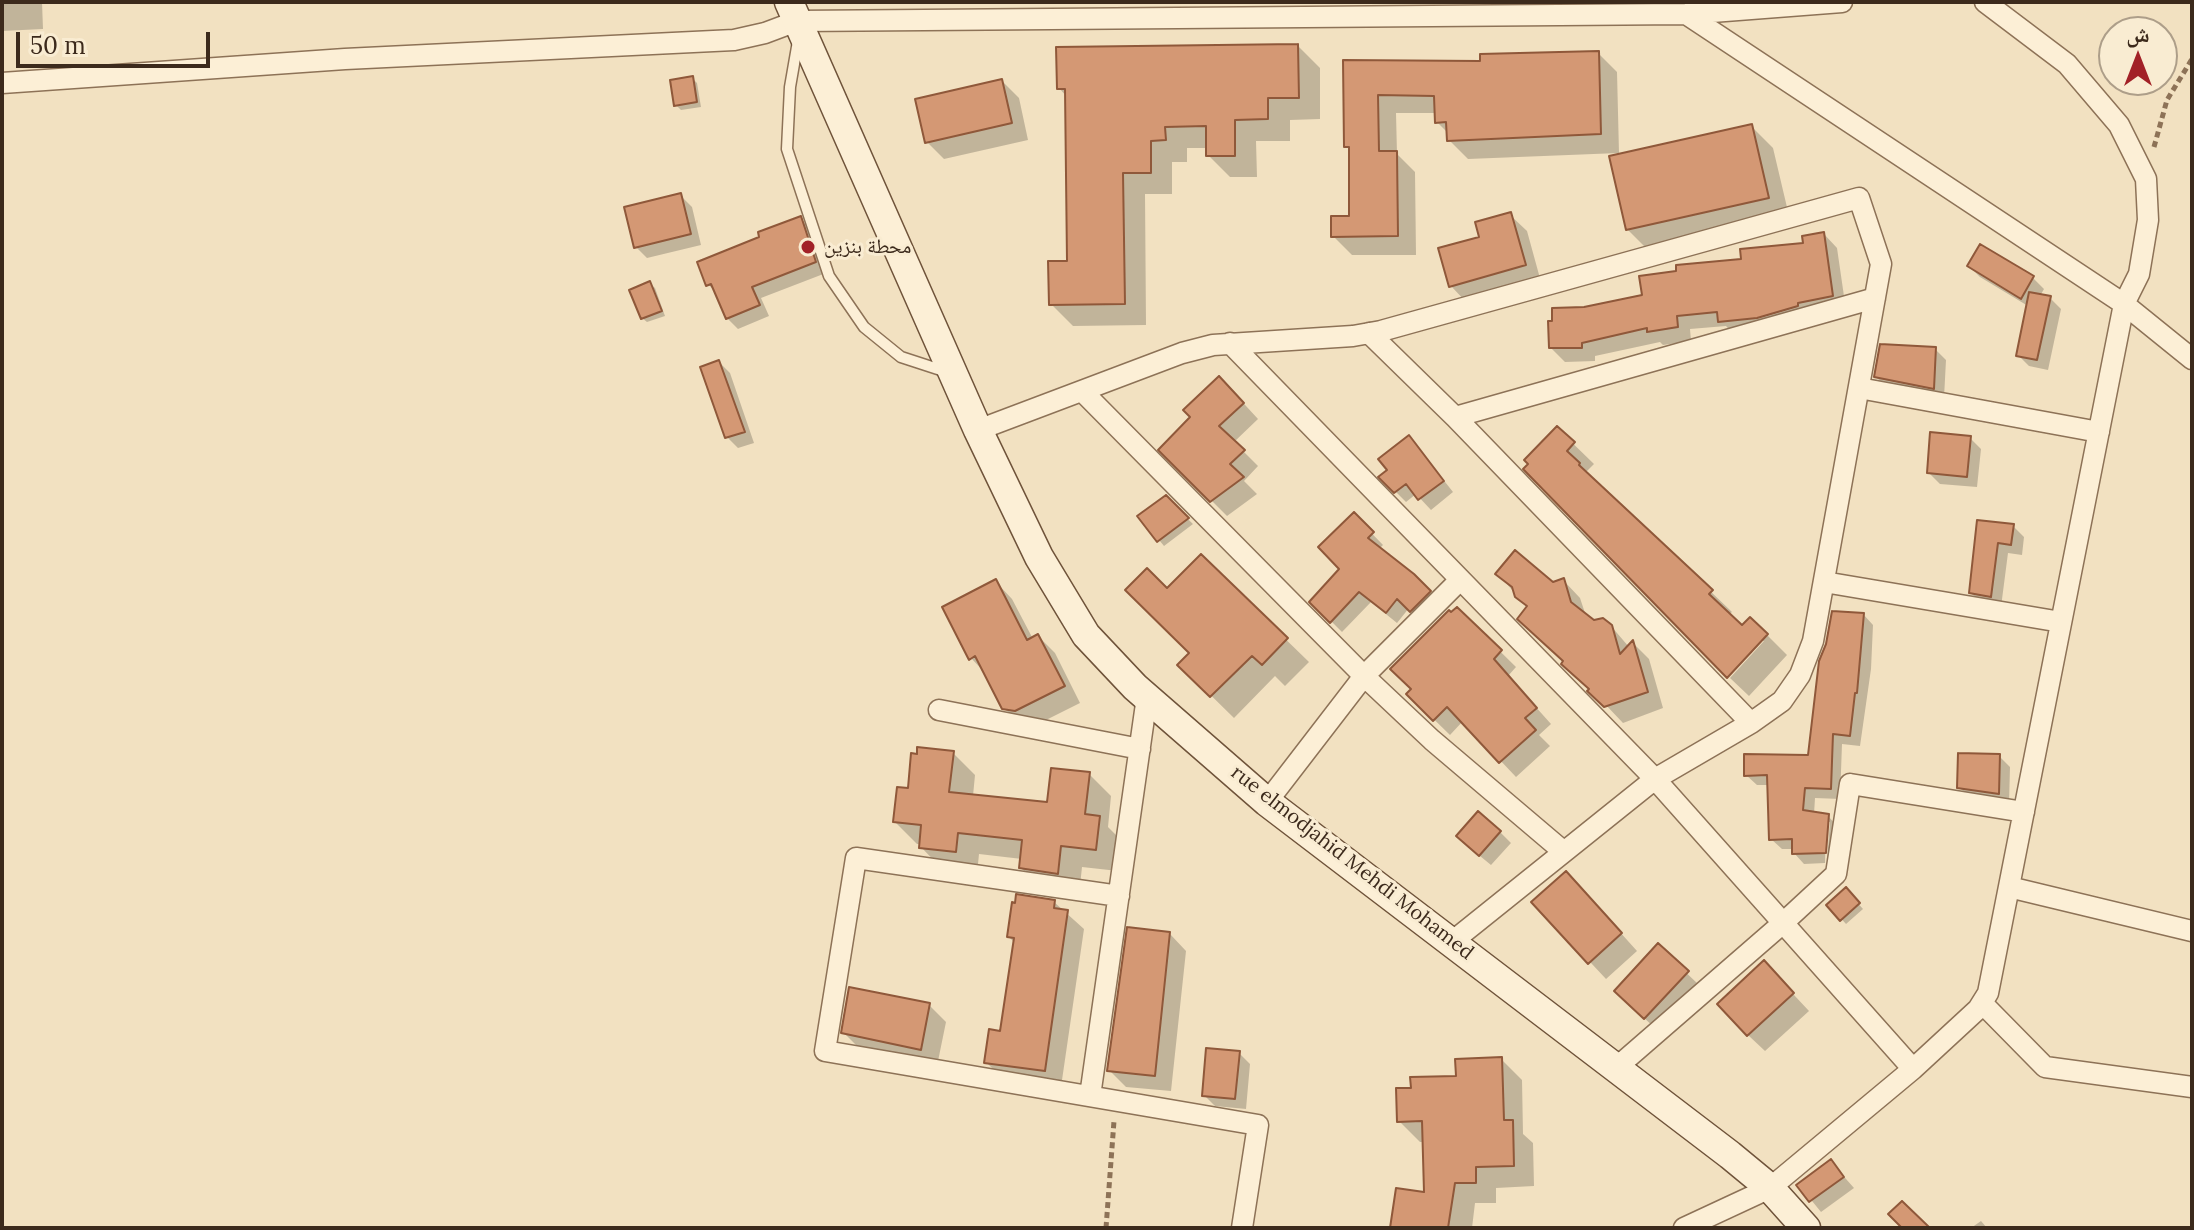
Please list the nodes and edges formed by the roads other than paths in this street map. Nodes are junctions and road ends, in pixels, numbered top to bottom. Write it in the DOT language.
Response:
graph roads {
  1 [pos="1842,2"];
  2 [pos="1985,2"];
  3 [pos="1686,14"];
  4 [pos="796,17"];
  5 [pos="2,83"];
  6 [pos="1875,298"];
  7 [pos="2124,304"];
  8 [pos="1369,333"];
  9 [pos="1230,343"];
  10 [pos="2192,359"];
  11 [pos="953,373"];
  12 [pos="1859,388"];
  13 [pos="1082,391"];
  14 [pos="1455,417"];
  15 [pos="978,430"];
  16 [pos="2099,432"];
  17 [pos="1460,580"];
  18 [pos="1824,582"];
  19 [pos="2061,622"];
  20 [pos="1364,676"];
  21 [pos="1147,697"];
  22 [pos="939,710"];
  23 [pos="1751,723"];
  24 [pos="1140,749"];
  25 [pos="1655,779"];
  26 [pos="1267,802"];
  27 [pos="2024,812"];
  28 [pos="1564,852"];
  29 [pos="2009,887"];
  30 [pos="1119,896"];
  31 [pos="1783,923"];
  32 [pos="2192,931"];
  33 [pos="1453,941"];
  34 [pos="1982,1003"];
  35 [pos="1616,1068"];
  36 [pos="1913,1069"];
  37 [pos="2192,1087"];
  38 [pos="1090,1096"];
  39 [pos="1770,1188"];
  40 [pos="1242,1228"];
  41 [pos="1684,1228"];
  42 [pos="1806,1228"];
  1 -- 3 [label="street"];
  2 -- 7 [label="street"];
  3 -- 4 [label="street"];
  3 -- 7 [label="street"];
  4 -- 5 [label="street"];
  4 -- 11 [label="main road, rue elmodjahid Mehdi Mohamed"];
  4 -- 11 [label="lane"];
  6 -- 8 [label="street"];
  6 -- 12 [label="street"];
  6 -- 14 [label="street"];
  7 -- 10 [label="street"];
  7 -- 16 [label="street"];
  8 -- 9 [label="street"];
  8 -- 14 [label="street"];
  9 -- 13 [label="street"];
  9 -- 17 [label="street"];
  11 -- 15 [label="main road, rue elmodjahid Mehdi Mohamed"];
  12 -- 16 [label="street"];
  12 -- 18 [label="street"];
  13 -- 15 [label="street"];
  13 -- 20 [label="street"];
  14 -- 23 [label="street"];
  15 -- 21 [label="main road, rue elmodjahid Mehdi Mohamed"];
  16 -- 19 [label="street"];
  17 -- 20 [label="street"];
  17 -- 25 [label="street"];
  18 -- 19 [label="street"];
  18 -- 23 [label="street"];
  19 -- 27 [label="street"];
  20 -- 26 [label="street"];
  20 -- 28 [label="street"];
  21 -- 24 [label="street"];
  21 -- 26 [label="main road, rue elmodjahid Mehdi Mohamed"];
  22 -- 24 [label="street"];
  23 -- 25 [label="street"];
  24 -- 30 [label="street"];
  25 -- 28 [label="street"];
  25 -- 31 [label="street"];
  26 -- 33 [label="main road, rue elmodjahid Mehdi Mohamed"];
  27 -- 29 [label="street"];
  27 -- 31 [label="street"];
  28 -- 33 [label="street"];
  29 -- 32 [label="street"];
  29 -- 34 [label="street"];
  30 -- 38 [label="street"];
  30 -- 38 [label="street"];
  31 -- 35 [label="street"];
  31 -- 36 [label="street"];
  33 -- 35 [label="main road, rue elmodjahid Mehdi Mohamed"];
  34 -- 36 [label="street"];
  34 -- 37 [label="street"];
  35 -- 39 [label="main road, rue elmodjahid Mehdi Mohamed"];
  36 -- 39 [label="street"];
  38 -- 40 [label="street"];
  39 -- 41 [label="street"];
  39 -- 42 [label="main road, rue elmodjahid Mehdi Mohamed"];
}
